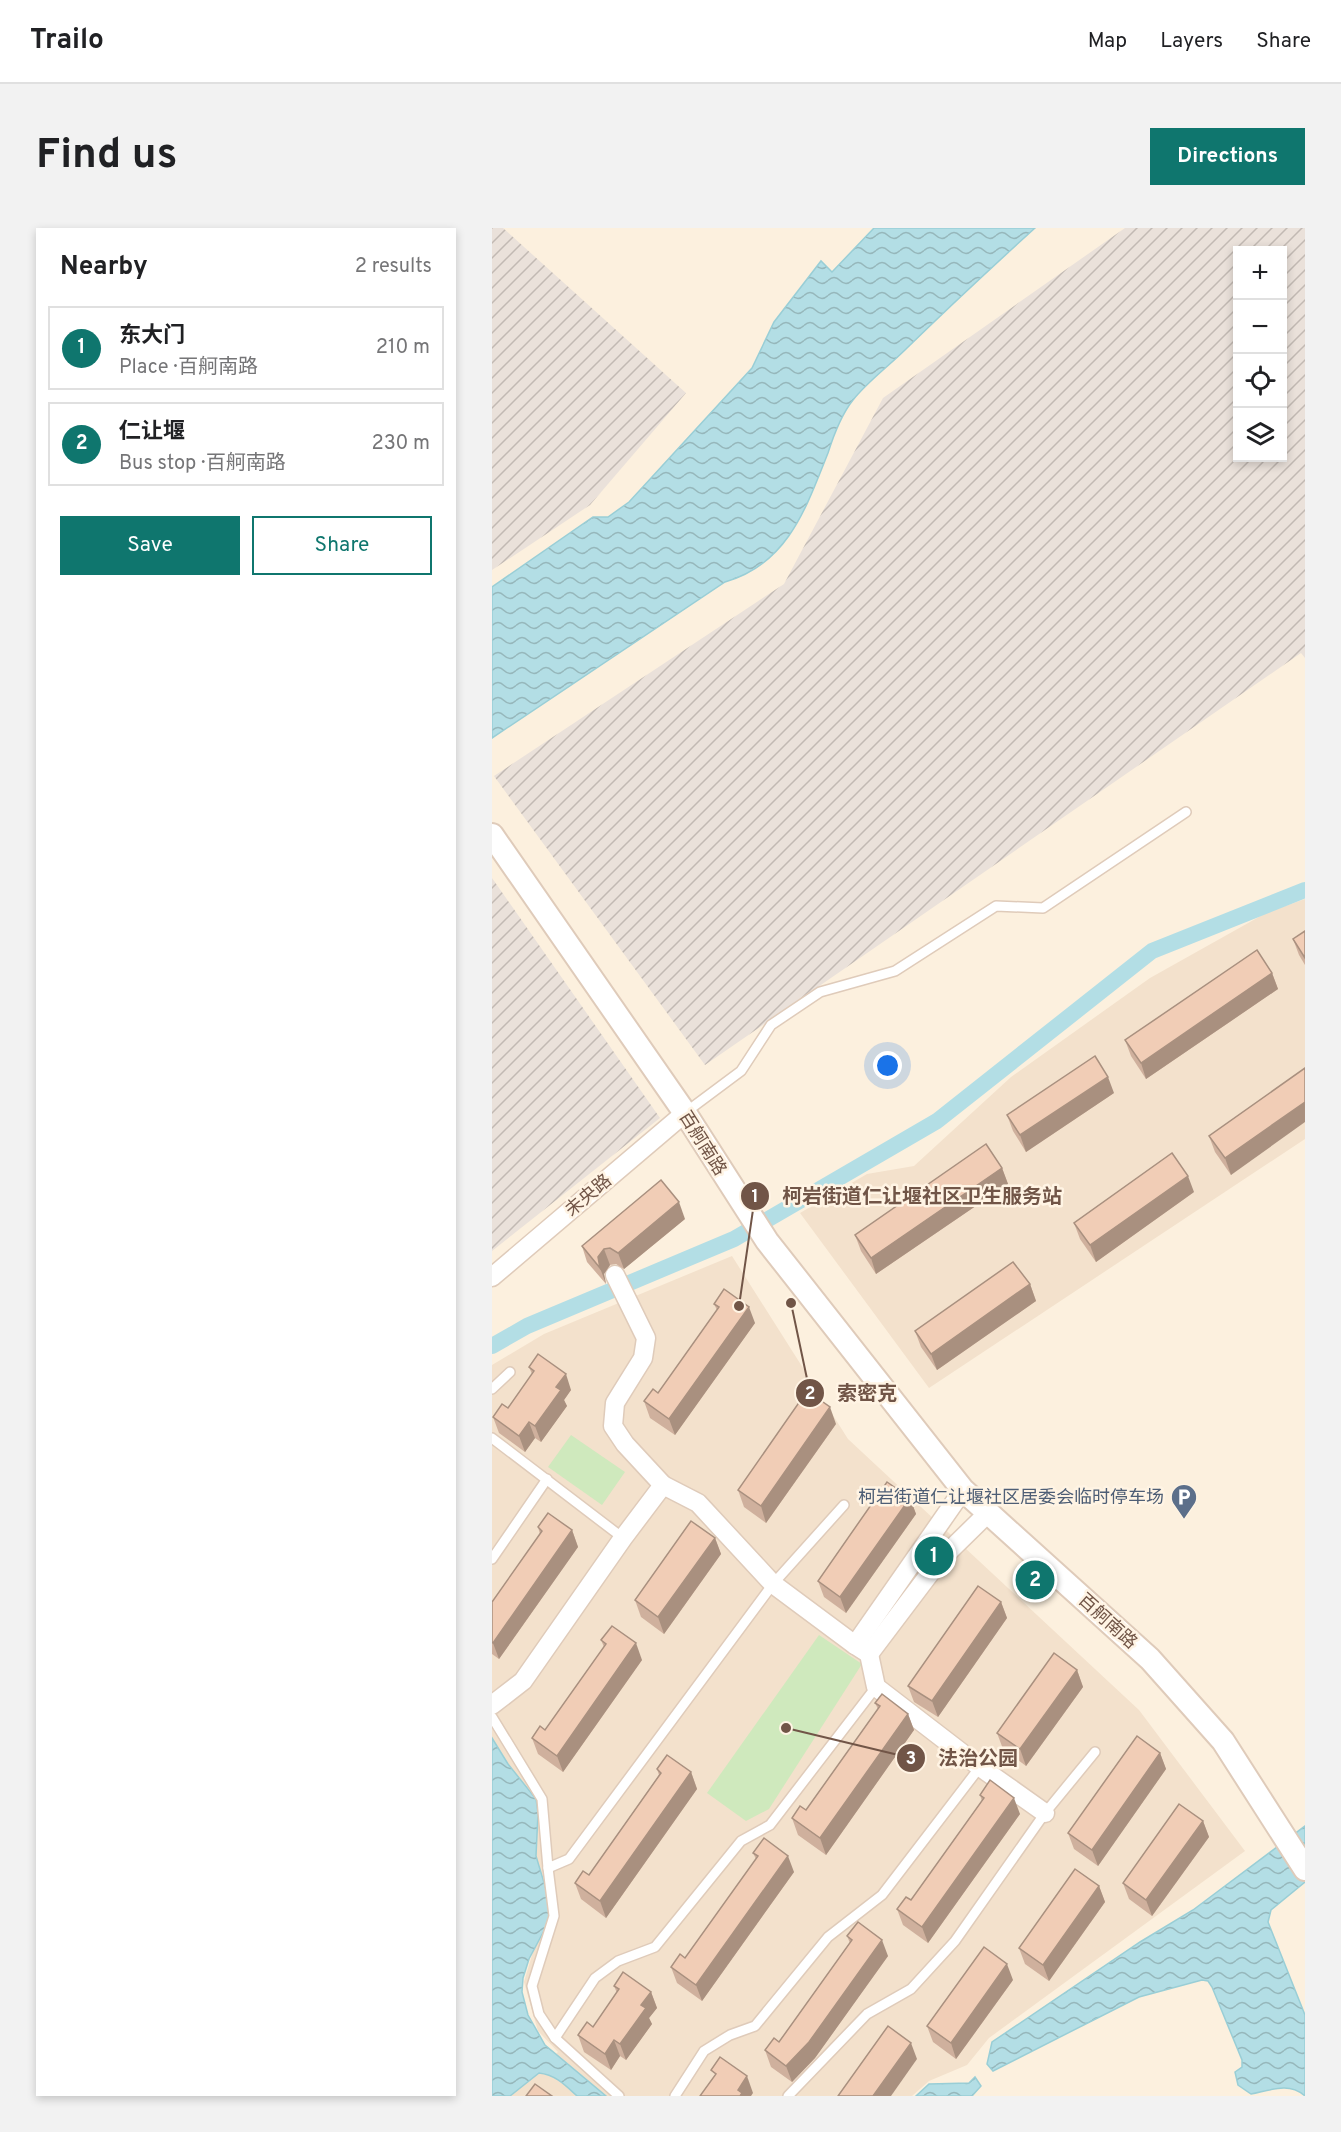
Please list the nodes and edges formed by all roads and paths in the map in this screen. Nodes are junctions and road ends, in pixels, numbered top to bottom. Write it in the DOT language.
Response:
graph roads {
  1 [pos="1186,812"];
  2 [pos="492,836"];
  3 [pos="685,1113"];
  4 [pos="615,1275"];
  5 [pos="492,1277"];
  6 [pos="510,1371"];
  7 [pos="492,1389"];
  8 [pos="492,1438"];
  9 [pos="548,1479"];
  10 [pos="663,1485"];
  11 [pos="963,1490"];
  12 [pos="844,1505"];
  13 [pos="988,1513"];
  14 [pos="623,1538"];
  15 [pos="492,1560"];
  16 [pos="773,1584"];
  17 [pos="862,1650"];
  18 [pos="876,1687"];
  19 [pos="492,1705"];
  20 [pos="492,1717"];
  21 [pos="1095,1752"];
  22 [pos="980,1767"];
  23 [pos="1045,1813"];
  24 [pos="548,1868"];
  25 [pos="1305,1869"];
  26 [pos="555,2038"];
  27 [pos="619,2096"];
  28 [pos="675,2096"];
  29 [pos="788,2096"];
  1 -- 3 [label="lane"];
  2 -- 3 [label="street, 百舸南路"];
  3 -- 5 [label="street, 未央路"];
  3 -- 11 [label="street, 百舸南路"];
  4 -- 10 [label="street"];
  6 -- 7 [label="lane"];
  8 -- 9 [label="lane"];
  9 -- 14 [label="lane"];
  9 -- 15 [label="lane"];
  10 -- 14 [label="street"];
  10 -- 16 [label="street"];
  11 -- 13 [label="street, 百舸南路"];
  11 -- 17 [label="street"];
  12 -- 16 [label="lane"];
  13 -- 17 [label="street"];
  13 -- 25 [label="street, 百舸南路"];
  14 -- 19 [label="street"];
  16 -- 17 [label="street"];
  16 -- 24 [label="lane"];
  17 -- 18 [label="street"];
  18 -- 22 [label="street"];
  18 -- 26 [label="lane"];
  20 -- 24 [label="lane"];
  21 -- 23 [label="lane"];
  22 -- 23 [label="street"];
  22 -- 28 [label="lane"];
  23 -- 29 [label="lane"];
  24 -- 26 [label="lane"];
  26 -- 27 [label="lane"];
}
